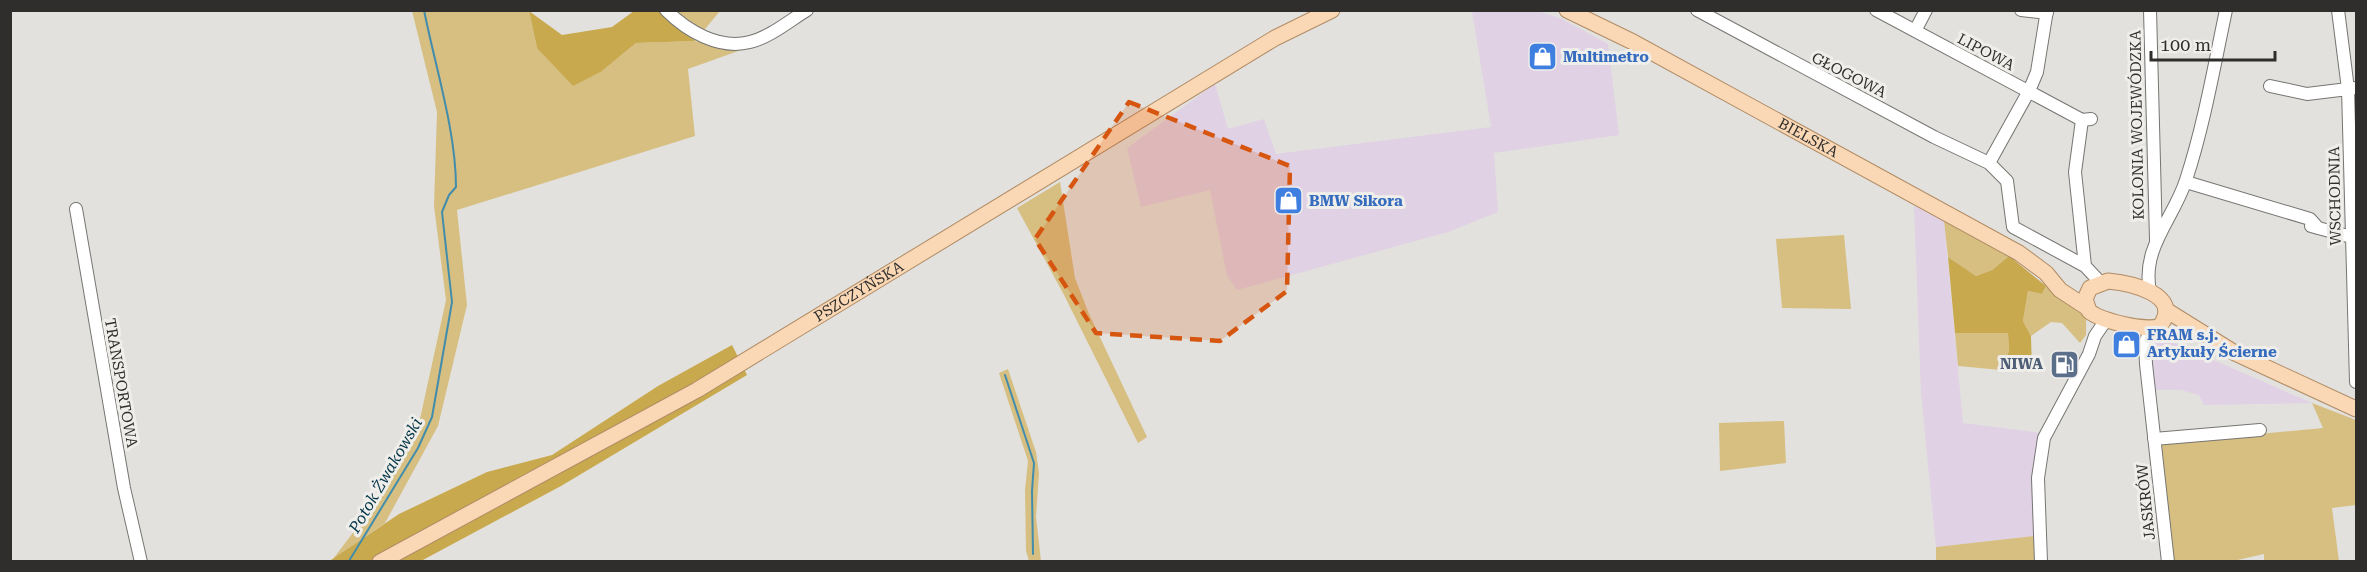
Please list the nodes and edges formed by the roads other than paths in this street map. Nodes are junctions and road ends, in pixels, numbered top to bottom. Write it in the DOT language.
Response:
graph roads {
  1 [pos="666,10"];
  2 [pos="807,10"];
  3 [pos="1332,10"];
  4 [pos="1567,10"];
  5 [pos="1697,10"];
  6 [pos="1876,10"];
  7 [pos="1926,10"];
  8 [pos="2021,10"];
  9 [pos="2150,10"];
  10 [pos="2226,10"];
  11 [pos="2338,10"];
  12 [pos="2047,12"];
  13 [pos="1915,31"];
  14 [pos="2270,86"];
  15 [pos="2352,89"];
  16 [pos="2029,91"];
  17 [pos="1989,163"];
  18 [pos="2186,182"];
  19 [pos="76,209"];
  20 [pos="2353,238"];
  21 [pos="2156,240"];
  22 [pos="2150,263"];
  23 [pos="2085,266"];
  24 [pos="2046,273"];
  25 [pos="2095,285"];
  26 [pos="2133,287"];
  27 [pos="2150,291"];
  28 [pos="2166,310"];
  29 [pos="2096,314"];
  30 [pos="2194,329"];
  31 [pos="2149,331"];
  32 [pos="2356,382"];
  33 [pos="2356,409"];
  34 [pos="2260,430"];
  35 [pos="2154,439"];
  36 [pos="141,561"];
  37 [pos="380,561"];
  38 [pos="2041,561"];
  39 [pos="2168,561"];
  1 -- 2 [label="street"];
  3 -- 37 [label="main road, PSZCZYŃSKA"];
  4 -- 24 [label="main road, BIELSKA"];
  5 -- 17 [label="street, GŁOGOWA"];
  6 -- 13 [label="street, LIPOWA"];
  7 -- 13 [label="street"];
  8 -- 12 [label="street"];
  9 -- 21 [label="street, KOLONIA WOJEWÓDZKA"];
  10 -- 18 [label="street"];
  11 -- 15 [label="street, WSCHODNIA"];
  12 -- 16 [label="street"];
  13 -- 16 [label="street, LIPOWA"];
  14 -- 15 [label="street"];
  15 -- 20 [label="street, WSCHODNIA"];
  16 -- 17 [label="street"];
  16 -- 23 [label="street, LIPOWA"];
  17 -- 23 [label="street, GŁOGOWA"];
  18 -- 20 [label="street"];
  18 -- 21 [label="street"];
  19 -- 36 [label="street, TRANSPORTOWA"];
  20 -- 32 [label="street, WSCHODNIA"];
  21 -- 22 [label="street"];
  22 -- 26 [label="street"];
  22 -- 27 [label="street"];
  23 -- 25 [label="street"];
  24 -- 25 [label="main road, BIELSKA"];
  24 -- 29 [label="main road, BIELSKA"];
  25 -- 26 [label="main road, BIELSKA"];
  25 -- 29 [label="main road"];
  26 -- 27 [label="main road, BIELSKA"];
  27 -- 28 [label="main road"];
  28 -- 30 [label="main road"];
  28 -- 31 [label="main road"];
  29 -- 31 [label="main road, BIELSKA"];
  29 -- 38 [label="street"];
  30 -- 31 [label="main road"];
  30 -- 33 [label="main road"];
  31 -- 35 [label="street, JASKRÓW"];
  34 -- 35 [label="street"];
  35 -- 39 [label="street, JASKRÓW"];
}
